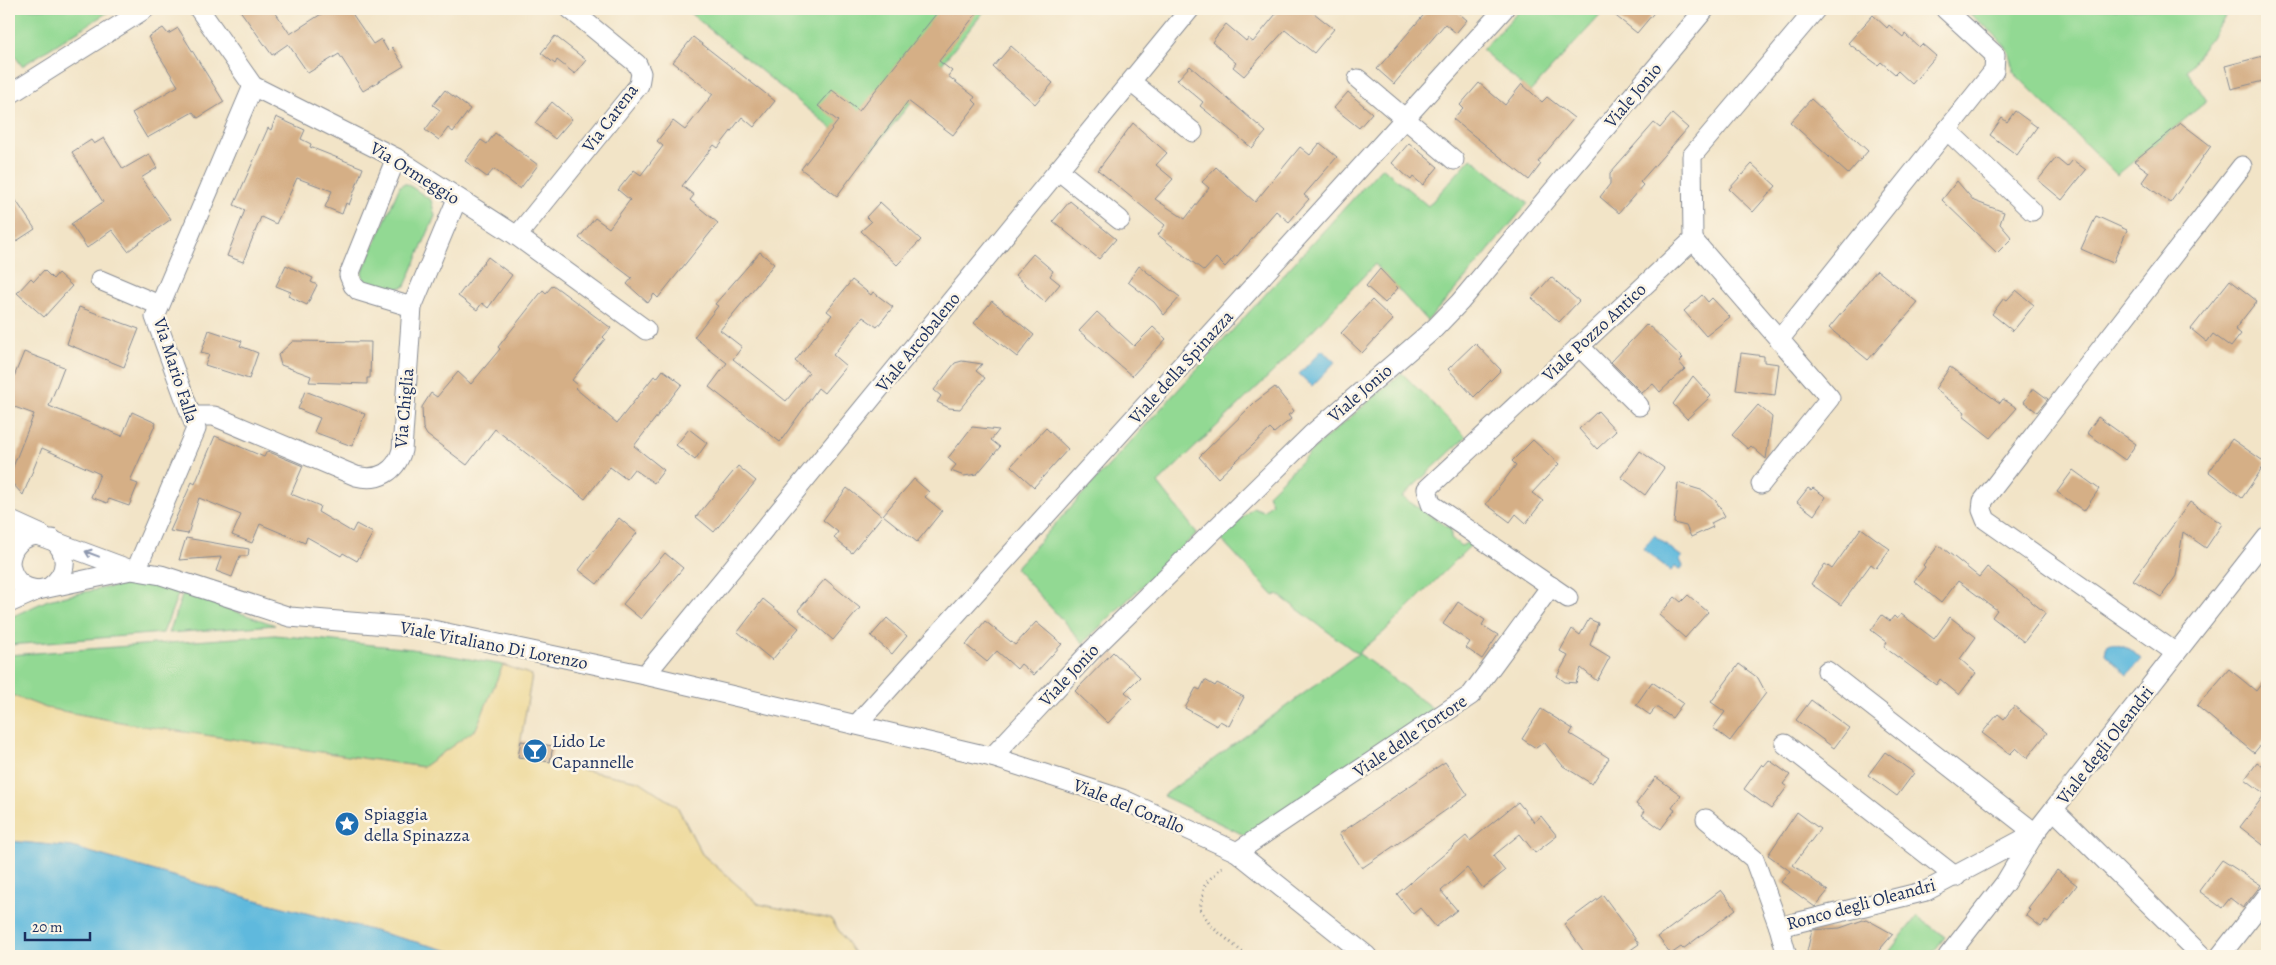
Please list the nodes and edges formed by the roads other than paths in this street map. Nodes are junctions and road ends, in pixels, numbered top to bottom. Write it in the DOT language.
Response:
graph roads {
  1 [pos="146,9"];
  2 [pos="199,9"];
  3 [pos="570,9"];
  4 [pos="1190,9"];
  5 [pos="1504,9"];
  6 [pos="1705,9"];
  7 [pos="1816,9"];
  8 [pos="1945,9"];
  9 [pos="1358,79"];
  10 [pos="1131,82"];
  11 [pos="252,86"];
  12 [pos="9,95"];
  13 [pos="1406,119"];
  14 [pos="1947,130"];
  15 [pos="1193,132"];
  16 [pos="396,158"];
  17 [pos="1454,160"];
  18 [pos="2242,166"];
  19 [pos="1058,170"];
  20 [pos="458,199"];
  21 [pos="2032,211"];
  22 [pos="1120,220"];
  23 [pos="517,236"];
  24 [pos="1693,240"];
  25 [pos="100,280"];
  26 [pos="159,305"];
  27 [pos="412,307"];
  28 [pos="646,330"];
  29 [pos="1779,340"];
  30 [pos="1579,346"];
  31 [pos="1639,406"];
  32 [pos="192,416"];
  33 [pos="1761,484"];
  34 [pos="9,520"];
  35 [pos="47,537"];
  36 [pos="2267,537"];
  37 [pos="10,558"];
  38 [pos="134,570"];
  39 [pos="1550,586"];
  40 [pos="44,588"];
  41 [pos="1568,598"];
  42 [pos="9,603"];
  43 [pos="2176,653"];
  44 [pos="1827,671"];
  45 [pos="645,675"];
  46 [pos="857,724"];
  47 [pos="1785,744"];
  48 [pos="992,757"];
  49 [pos="2054,810"];
  50 [pos="1706,819"];
  51 [pos="2035,833"];
  52 [pos="1237,852"];
  53 [pos="1956,876"];
  54 [pos="2267,896"];
  55 [pos="1780,927"];
  56 [pos="2222,954"];
  57 [pos="1367,956"];
  58 [pos="1787,956"];
  59 [pos="1948,956"];
  60 [pos="2202,956"];
  1 -- 12 [label="street"];
  2 -- 11 [label="street, Via Ormeggio"];
  3 -- 23 [label="street, Via Carena"];
  4 -- 10 [label="street, Viale Arcobaleno"];
  5 -- 13 [label="street, Viale della Spinazza"];
  6 -- 48 [label="street, Viale Jonio"];
  7 -- 24 [label="street"];
  8 -- 14 [label="street"];
  9 -- 13 [label="street"];
  10 -- 15 [label="street"];
  10 -- 19 [label="street, Viale Arcobaleno"];
  11 -- 16 [label="street, Via Ormeggio"];
  11 -- 26 [label="street, Via Mario Falla"];
  13 -- 17 [label="street"];
  13 -- 46 [label="street, Viale della Spinazza"];
  14 -- 21 [label="street"];
  14 -- 29 [label="street"];
  16 -- 20 [label="street, Via Ormeggio"];
  16 -- 27 [label="street"];
  18 -- 43 [label="street"];
  19 -- 22 [label="street"];
  19 -- 45 [label="street, Viale Arcobaleno"];
  20 -- 23 [label="street, Via Ormeggio"];
  20 -- 27 [label="street, Via Chiglia"];
  23 -- 28 [label="street, Via Ormeggio"];
  24 -- 29 [label="street"];
  24 -- 30 [label="street, Viale Pozzo Antico"];
  25 -- 26 [label="street"];
  26 -- 32 [label="street, Via Mario Falla"];
  27 -- 32 [label="street, Via Chiglia"];
  29 -- 33 [label="street"];
  30 -- 31 [label="street"];
  30 -- 39 [label="street, Viale Pozzo Antico"];
  32 -- 38 [label="street, Via Mario Falla"];
  34 -- 35 [label="street"];
  35 -- 37 [label="street"];
  38 -- 35 [label="street, one-way"];
  35 -- 40 [label="street"];
  36 -- 43 [label="street, Viale degli Oleandri"];
  37 -- 40 [label="street"];
  38 -- 40 [label="street"];
  38 -- 45 [label="street, Viale Vitaliano Di Lorenzo"];
  39 -- 41 [label="street, Viale Pozzo Antico"];
  39 -- 52 [label="street, Viale delle Tortore"];
  40 -- 42 [label="street"];
  43 -- 49 [label="street, Viale degli Oleandri"];
  44 -- 51 [label="street"];
  45 -- 46 [label="street, Viale Vitaliano Di Lorenzo"];
  46 -- 48 [label="street, Viale del Corallo"];
  47 -- 53 [label="street"];
  48 -- 52 [label="street, Viale del Corallo"];
  49 -- 51 [label="street, Viale degli Oleandri"];
  49 -- 60 [label="street"];
  50 -- 55 [label="street, Ronco degli Oleandri"];
  51 -- 53 [label="street, Ronco degli Oleandri"];
  51 -- 59 [label="street, Viale degli Oleandri"];
  52 -- 57 [label="street, Viale del Corallo"];
  53 -- 55 [label="street, Ronco degli Oleandri"];
  54 -- 56 [label="street"];
  55 -- 58 [label="street"];
}
